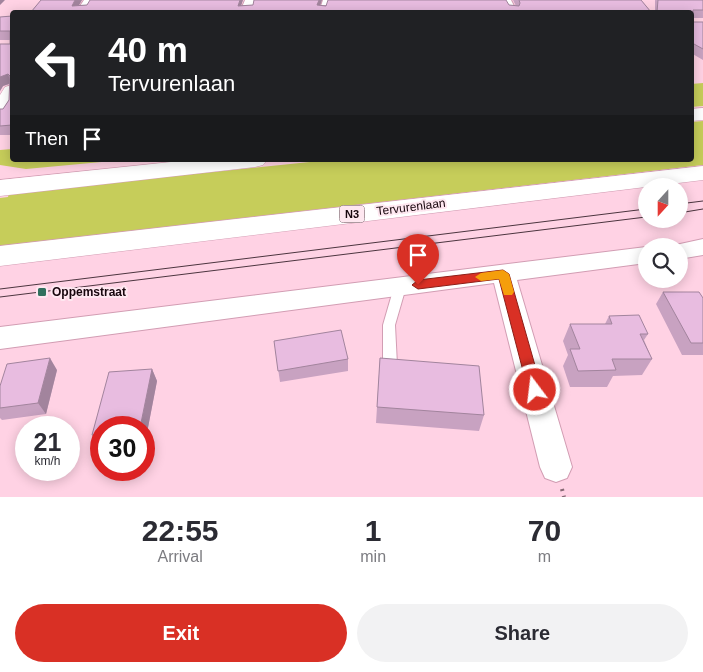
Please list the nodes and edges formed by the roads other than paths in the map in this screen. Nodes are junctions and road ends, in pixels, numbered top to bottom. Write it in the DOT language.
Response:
graph roads {
  1 [pos="10,94"];
  2 [pos="0,112"];
  3 [pos="237,162"];
  4 [pos="703,173"];
  5 [pos="0,188"];
  6 [pos="703,247"];
  7 [pos="688,249"];
  8 [pos="0,256"];
  9 [pos="638,256"];
  10 [pos="503,274"];
  11 [pos="400,287"];
  12 [pos="0,338"];
  13 [pos="390,365"];
  14 [pos="556,467"];
  1 -- 2 [label="main road"];
  3 -- 5 [label="main road"];
  4 -- 8 [label="main road, Tervurenlaan / N3"];
  6 -- 7 [label="street"];
  9 -- 10 [label="street"];
  10 -- 11 [label="street"];
  10 -- 14 [label="street"];
  11 -- 12 [label="street"];
  11 -- 13 [label="lane"];
}
